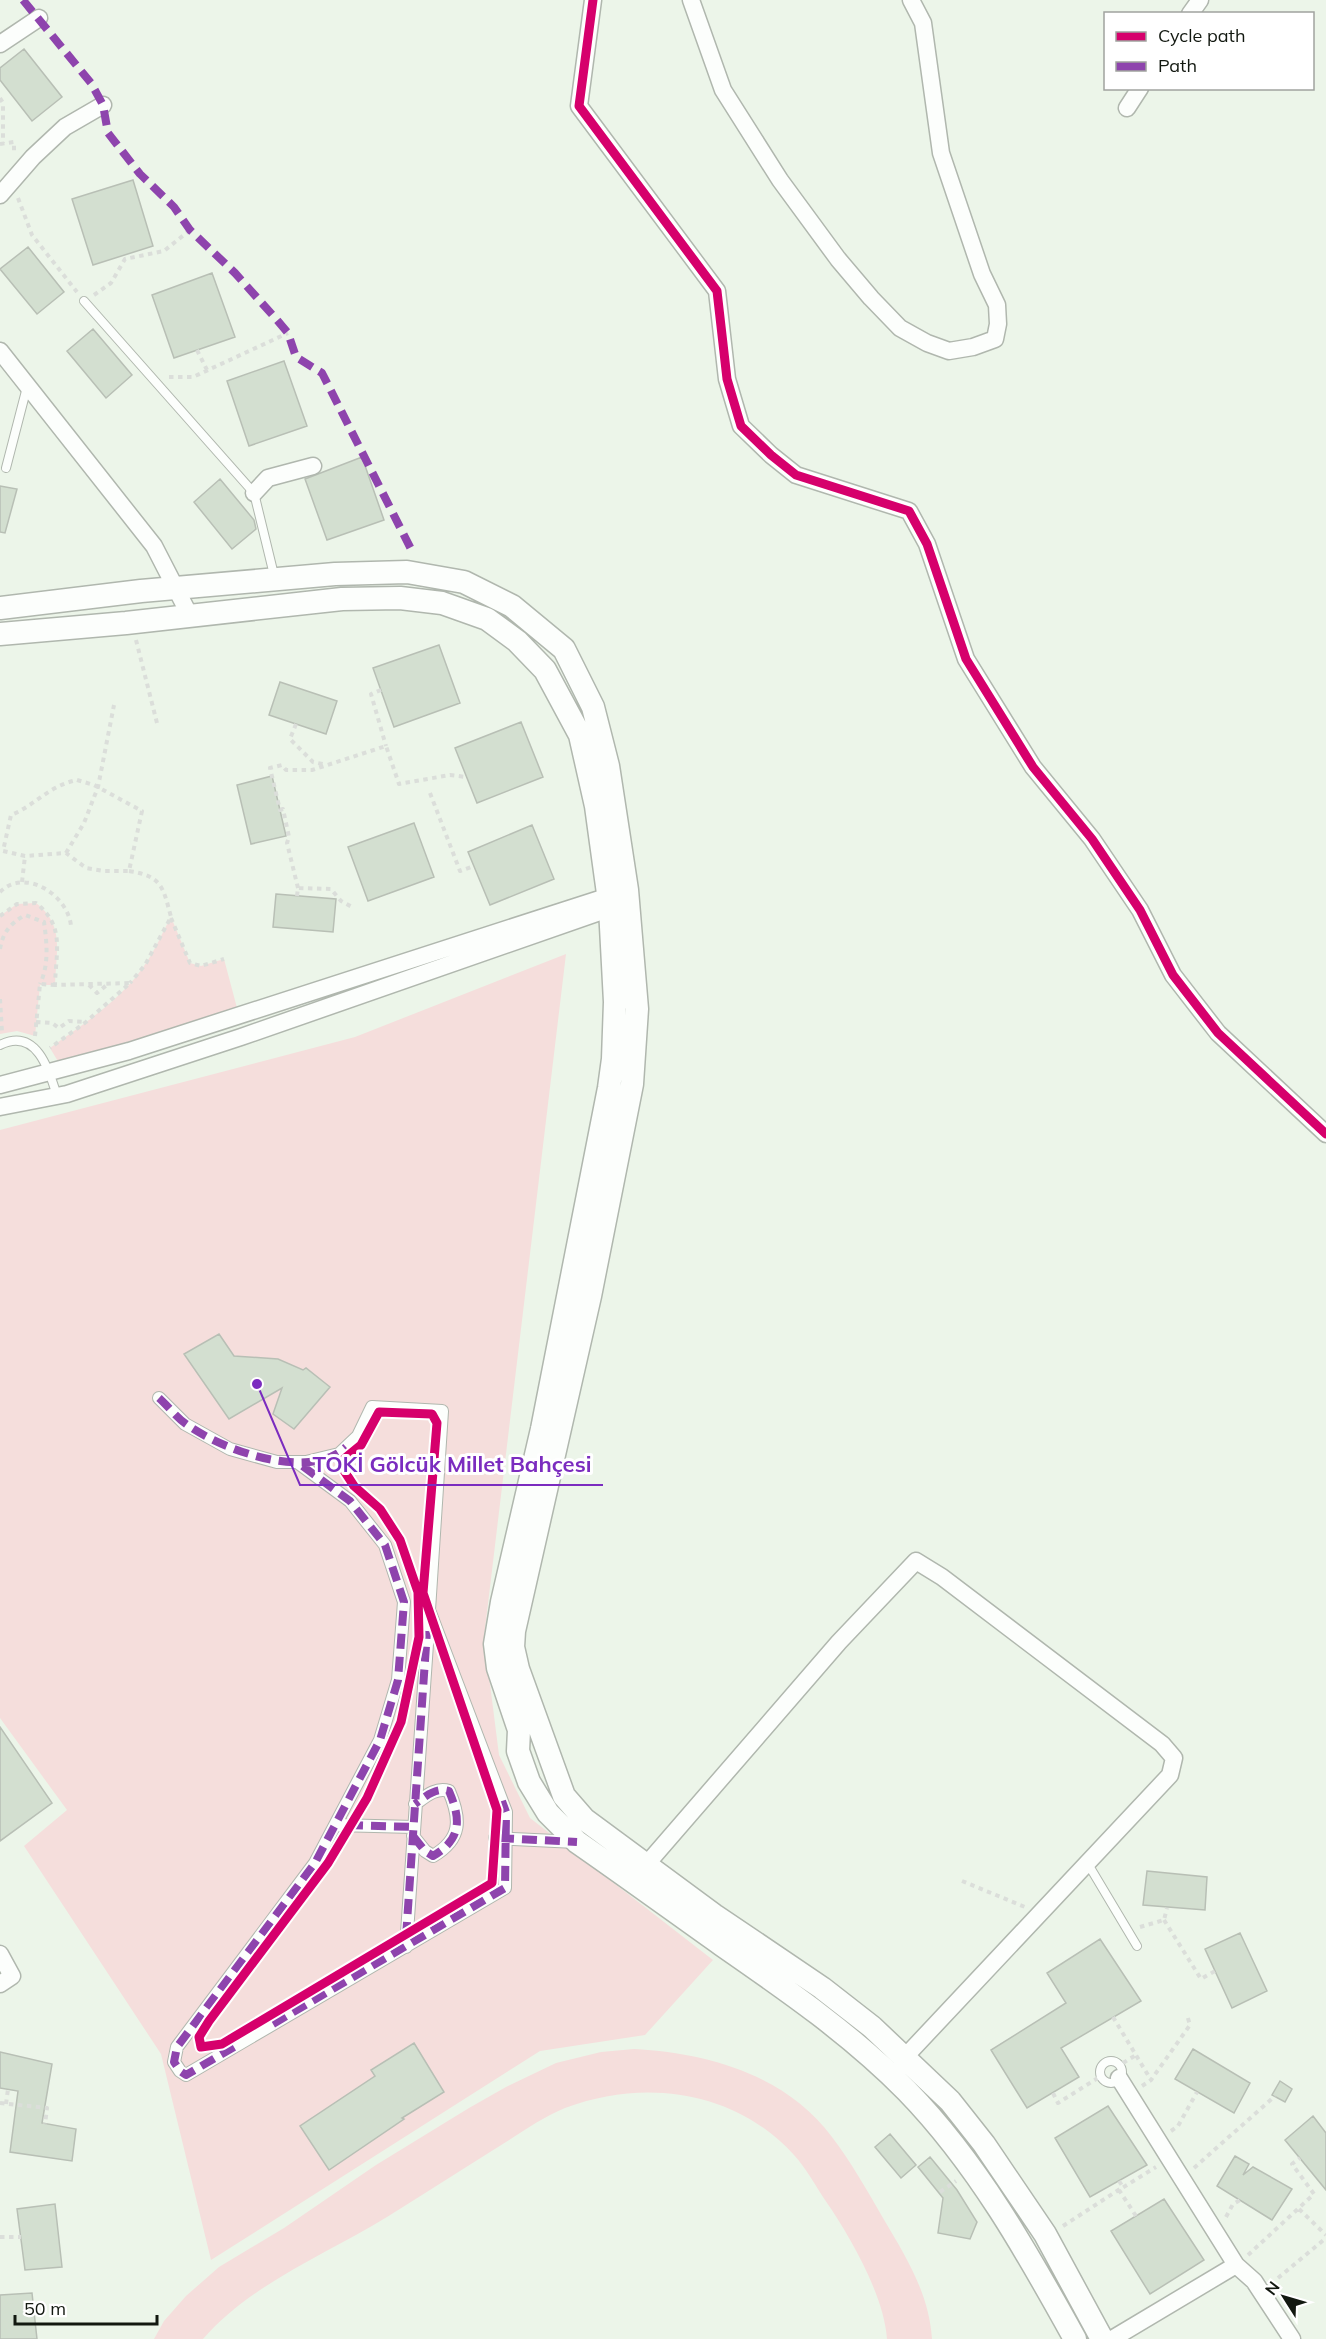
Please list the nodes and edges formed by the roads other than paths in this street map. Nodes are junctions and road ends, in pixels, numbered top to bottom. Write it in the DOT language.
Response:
graph roads {
  1 [pos="593,0"];
  2 [pos="692,0"];
  3 [pos="911,0"];
  4 [pos="39,18"];
  5 [pos="0,44"];
  6 [pos="1139,90"];
  7 [pos="103,105"];
  8 [pos="1127,108"];
  9 [pos="6,188"];
  10 [pos="84,301"];
  11 [pos="0,351"];
  12 [pos="27,387"];
  13 [pos="313,466"];
  14 [pos="6,468"];
  15 [pos="254,493"];
  16 [pos="275,580"];
  17 [pos="176,588"];
  18 [pos="0,608"];
  19 [pos="189,614"];
  20 [pos="0,634"];
  21 [pos="619,899"];
  22 [pos="0,1046"];
  23 [pos="50,1072"];
  24 [pos="0,1084"];
  25 [pos="57,1096"];
  26 [pos="0,1107"];
  27 [pos="1326,1134"];
  28 [pos="159,1398"];
  29 [pos="297,1462"];
  30 [pos="429,1610"];
  31 [pos="415,1804"];
  32 [pos="335,1825"];
  33 [pos="414,1832"];
  34 [pos="501,1838"];
  35 [pos="577,1842"];
  36 [pos="1088,1864"];
  37 [pos="646,1865"];
  38 [pos="1137,1946"];
  39 [pos="405,1947"];
  40 [pos="0,1954"];
  41 [pos="0,1984"];
  42 [pos="904,2058"];
  43 [pos="1120,2072"];
  44 [pos="1236,2265"];
  45 [pos="1075,2339"];
  46 [pos="1102,2339"];
  47 [pos="1112,2339"];
  48 [pos="1292,2339"];
  1 -- 27 [label="street"];
  2 -- 3 [label="street"];
  4 -- 5 [label="street"];
  6 -- 8 [label="street"];
  7 -- 9 [label="street"];
  10 -- 15 [label="lane"];
  11 -- 12 [label="street"];
  12 -- 14 [label="lane"];
  12 -- 17 [label="street"];
  13 -- 15 [label="street"];
  15 -- 16 [label="lane"];
  16 -- 17 [label="main road"];
  16 -- 21 [label="main road"];
  17 -- 18 [label="main road"];
  17 -- 19 [label="street"];
  19 -- 20 [label="main road"];
  19 -- 21 [label="main road"];
  21 -- 23 [label="street"];
  21 -- 25 [label="street"];
  21 -- 35 [label="main road"];
  21 -- 37 [label="main road"];
  22 -- 23 [label="lane"];
  23 -- 24 [label="street"];
  23 -- 25 [label="lane"];
  25 -- 26 [label="street"];
  28 -- 29 [label="street"];
  29 -- 30 [label="street"];
  29 -- 32 [label="street"];
  30 -- 31 [label="street"];
  30 -- 34 [label="street"];
  31 -- 33 [label="street"];
  31 -- 33 [label="street"];
  32 -- 33 [label="street"];
  32 -- 39 [label="street"];
  33 -- 39 [label="street"];
  34 -- 35 [label="street"];
  34 -- 39 [label="street"];
  35 -- 45 [label="main road"];
  36 -- 37 [label="street"];
  36 -- 38 [label="lane"];
  36 -- 42 [label="street"];
  37 -- 42 [label="main road"];
  40 -- 41 [label="street"];
  42 -- 46 [label="main road"];
  43 -- 43 [label="lane"];
  43 -- 44 [label="street"];
  44 -- 47 [label="street"];
  44 -- 48 [label="street"];
}
